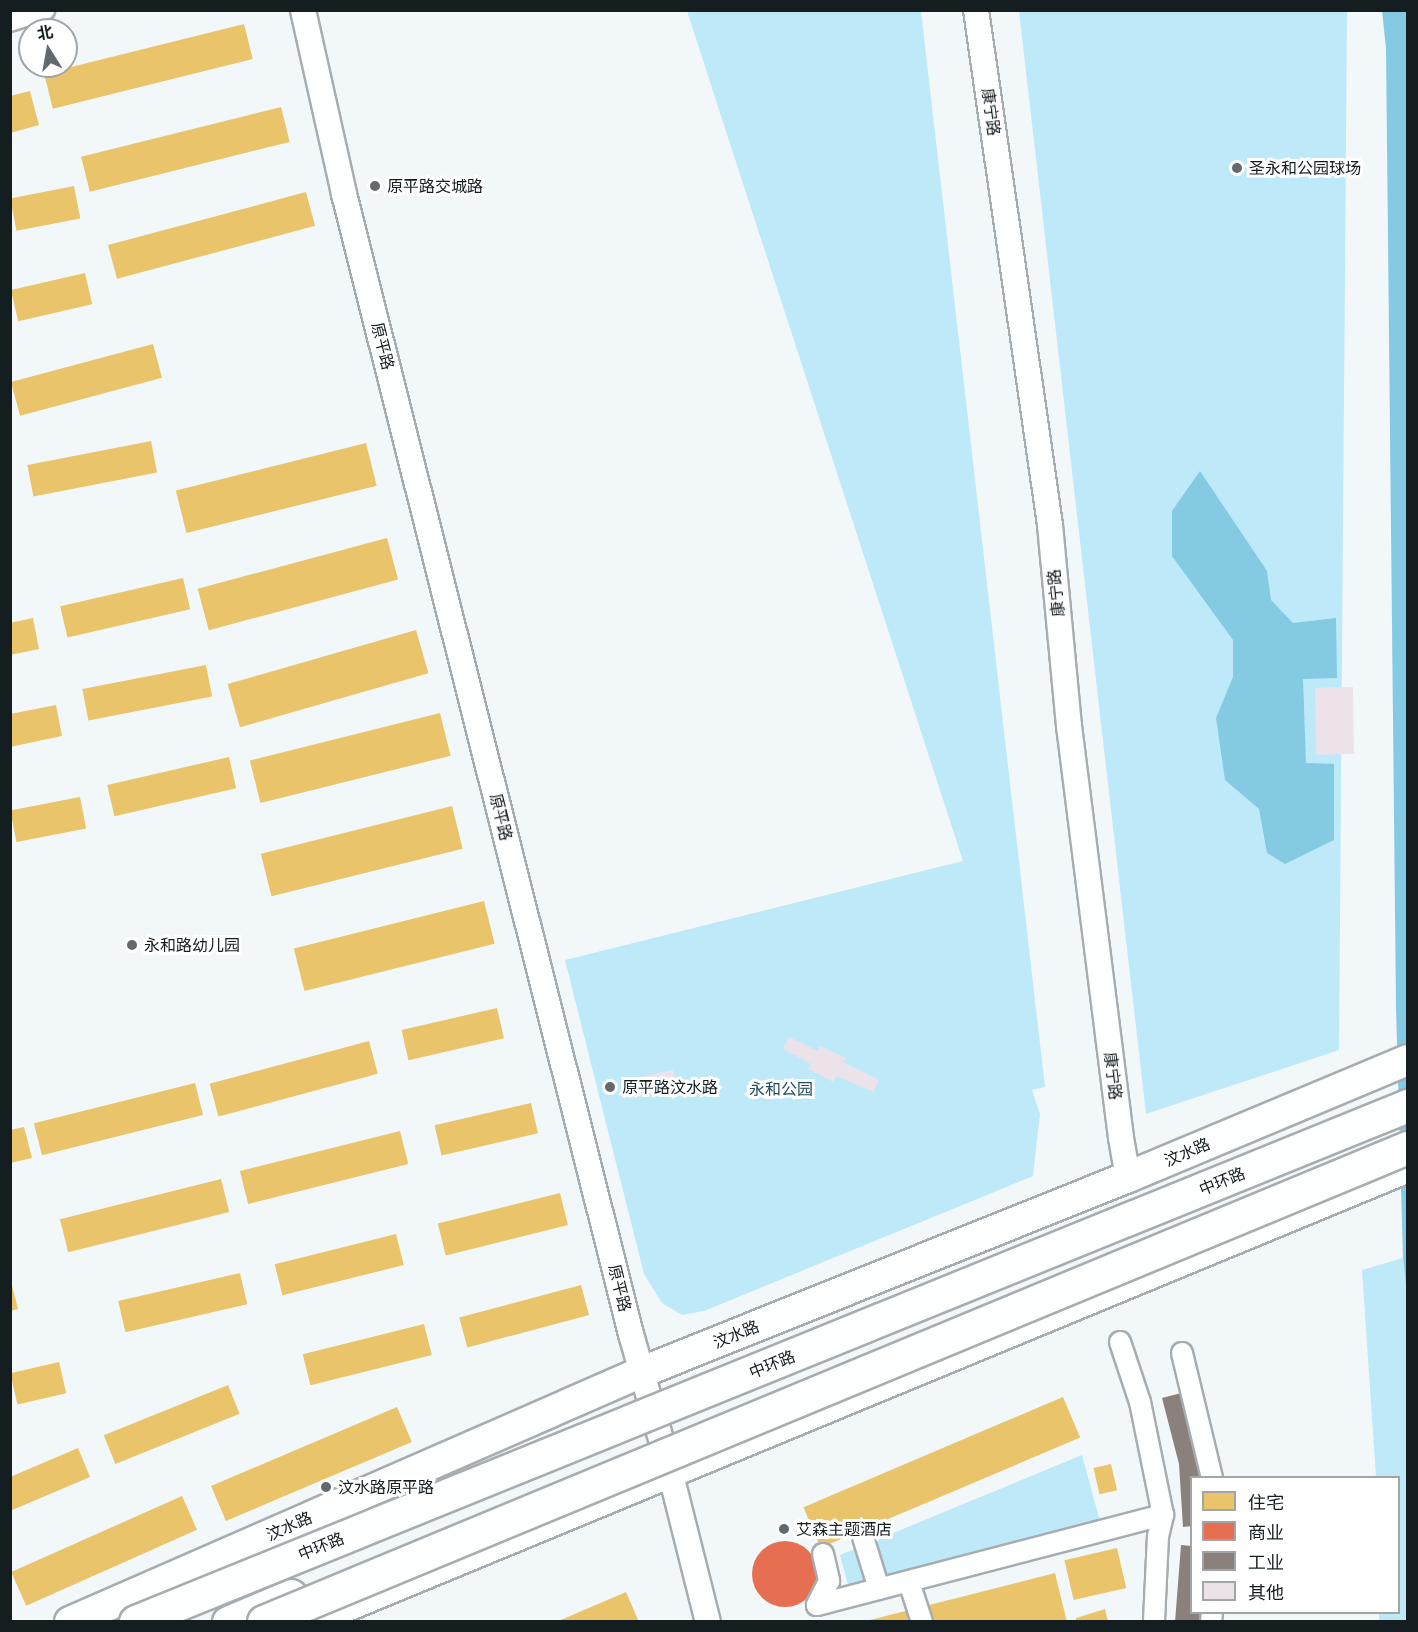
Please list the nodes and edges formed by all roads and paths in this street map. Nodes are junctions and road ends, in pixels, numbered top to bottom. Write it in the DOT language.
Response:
graph roads {
  1 [pos="44,10"];
  2 [pos="303,10"];
  3 [pos="976,10"];
  4 [pos="10,21"];
  5 [pos="1407,1060"];
  6 [pos="1407,1106"];
  7 [pos="1407,1120"];
  8 [pos="1407,1137"];
  9 [pos="1407,1148"];
  10 [pos="1354,1163"];
  11 [pos="1407,1167"];
  12 [pos="1128,1177"];
  13 [pos="1080,1302"];
  14 [pos="983,1310"];
  15 [pos="1120,1342"];
  16 [pos="1182,1353"];
  17 [pos="642,1372"];
  18 [pos="659,1431"];
  19 [pos="670,1471"];
  20 [pos="1212,1476"];
  21 [pos="1163,1515"];
  22 [pos="862,1537"];
  23 [pos="823,1554"];
  24 [pos="909,1582"];
  25 [pos="879,1589"];
  26 [pos="242,1620"];
  27 [pos="70,1622"];
  28 [pos="136,1622"];
  29 [pos="175,1622"];
  30 [pos="308,1622"];
  31 [pos="708,1622"];
  32 [pos="922,1622"];
  33 [pos="1154,1622"];
  1 -- 4 [label="street"];
  2 -- 17 [label="street, 原平路"];
  3 -- 12 [label="street, 康宁路"];
  5 -- 12 [label="main road, 汶水路"];
  6 -- 28 [label="highway, 中环路, bridge"];
  7 -- 10 [label="main road"];
  8 -- 10 [label="main road"];
  9 -- 26 [label="highway, bridge"];
  10 -- 11 [label="main road"];
  10 -- 13 [label="main road"];
  10 -- 14 [label="main road"];
  10 -- 18 [label="main road"];
  12 -- 17 [label="main road, 汶水路"];
  13 -- 14 [label="main road"];
  13 -- 19 [label="main road"];
  14 -- 18 [label="main road"];
  15 -- 21 [label="street"];
  16 -- 20 [label="street"];
  17 -- 18 [label="street, 原平路"];
  17 -- 27 [label="main road, 汶水路"];
  18 -- 19 [label="street, 原平路"];
  18 -- 26 [label="main road"];
  18 -- 29 [label="main road"];
  19 -- 30 [label="main road"];
  19 -- 31 [label="street, 原平路"];
  21 -- 24 [label="street"];
  21 -- 33 [label="street"];
  22 -- 25 [label="street"];
  23 -- 25 [label="street"];
  24 -- 25 [label="street"];
  24 -- 32 [label="street"];
}
